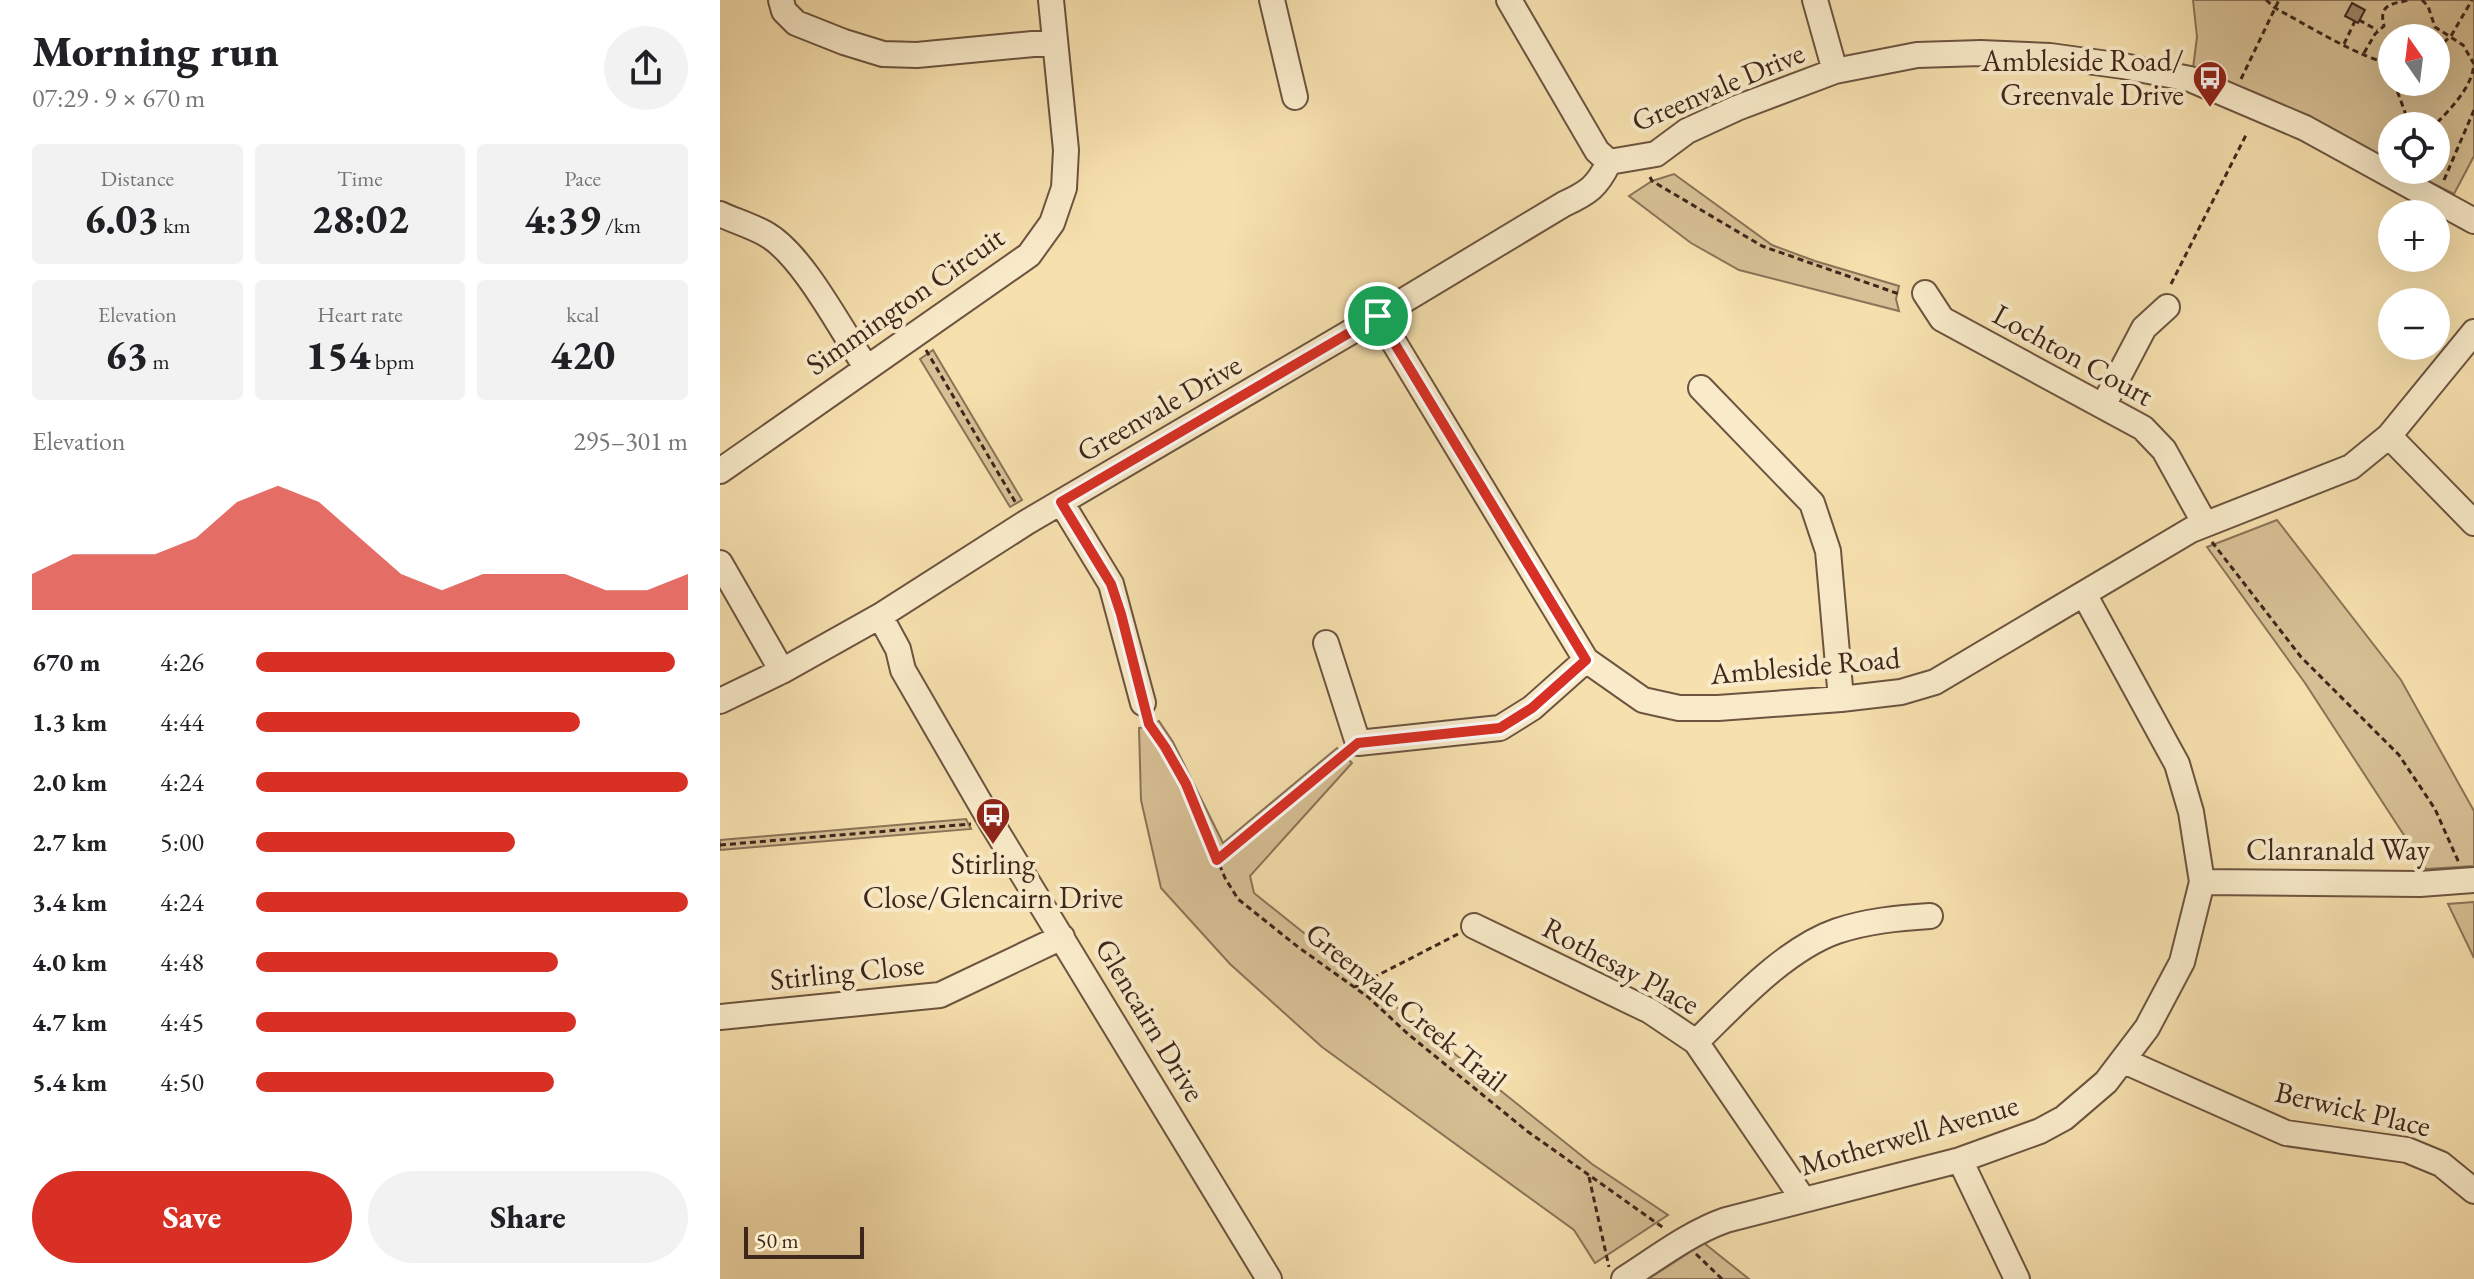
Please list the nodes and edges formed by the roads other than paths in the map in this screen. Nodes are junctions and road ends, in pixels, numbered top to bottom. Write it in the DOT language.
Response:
graph roads {
  1 [pos="781,0"];
  2 [pos="1051,0"];
  3 [pos="1272,0"];
  4 [pos="1509,0"];
  5 [pos="1815,0"];
  6 [pos="1054,42"];
  7 [pos="1835,71"];
  8 [pos="1295,97"];
  9 [pos="1609,162"];
  10 [pos="720,214"];
  11 [pos="2474,221"];
  12 [pos="1925,293"];
  13 [pos="2169,295"];
  14 [pos="1378,316"];
  15 [pos="2474,332"];
  16 [pos="866,367"];
  17 [pos="1701,388"];
  18 [pos="2103,406"];
  19 [pos="2389,436"];
  20 [pos="720,471"];
  21 [pos="1061,502"];
  22 [pos="2474,523"];
  23 [pos="2206,530"];
  24 [pos="720,563"];
  25 [pos="2084,594"];
  26 [pos="872,620"];
  27 [pos="1326,643"];
  28 [pos="1586,660"];
  29 [pos="782,671"];
  30 [pos="1841,699"];
  31 [pos="720,701"];
  32 [pos="1143,703"];
  33 [pos="2471,880"];
  34 [pos="2202,882"];
  35 [pos="1930,916"];
  36 [pos="1474,926"];
  37 [pos="1062,937"];
  38 [pos="720,1017"];
  39 [pos="1696,1042"];
  40 [pos="2124,1061"];
  41 [pos="1960,1160"];
  42 [pos="2474,1191"];
  43 [pos="1803,1199"];
  44 [pos="1617,1275"];
  45 [pos="1269,1279"];
  46 [pos="2017,1279"];
  1 -- 6 [label="street"];
  2 -- 6 [label="street, Simmington Circuit"];
  3 -- 8 [label="street"];
  4 -- 9 [label="street"];
  5 -- 7 [label="street"];
  6 -- 16 [label="street, Simmington Circuit"];
  7 -- 9 [label="street, Greenvale Drive"];
  7 -- 11 [label="street, Greenvale Drive"];
  9 -- 14 [label="street, Greenvale Drive"];
  10 -- 16 [label="street"];
  12 -- 18 [label="street, Lochton Court"];
  13 -- 18 [label="street"];
  14 -- 21 [label="street, Greenvale Drive"];
  14 -- 28 [label="street, Ambleside Road"];
  15 -- 19 [label="street, Ambleside Road"];
  16 -- 20 [label="street, Simmington Circuit"];
  17 -- 30 [label="street"];
  18 -- 23 [label="street, Lochton Court"];
  19 -- 22 [label="street"];
  19 -- 23 [label="street, Ambleside Road"];
  21 -- 26 [label="street, Greenvale Drive"];
  21 -- 32 [label="street"];
  23 -- 25 [label="street, Ambleside Road"];
  24 -- 29 [label="street"];
  25 -- 30 [label="street, Ambleside Road"];
  25 -- 34 [label="street, Motherwell Avenue"];
  26 -- 29 [label="street, Greenvale Drive"];
  26 -- 37 [label="street, Glencairn Drive"];
  27 -- 28 [label="street"];
  28 -- 30 [label="street, Ambleside Road"];
  29 -- 31 [label="street, Greenvale Drive"];
  33 -- 34 [label="street, Clanranald Way"];
  34 -- 40 [label="street, Motherwell Avenue"];
  35 -- 39 [label="street"];
  36 -- 39 [label="street, Rothesay Place"];
  37 -- 38 [label="street, Stirling Close"];
  37 -- 45 [label="street, Glencairn Drive"];
  39 -- 43 [label="street, Rothesay Place"];
  40 -- 41 [label="street, Motherwell Avenue"];
  40 -- 42 [label="street, Berwick Place"];
  41 -- 43 [label="street, Motherwell Avenue"];
  41 -- 46 [label="street"];
  43 -- 44 [label="street, Motherwell Avenue"];
}
